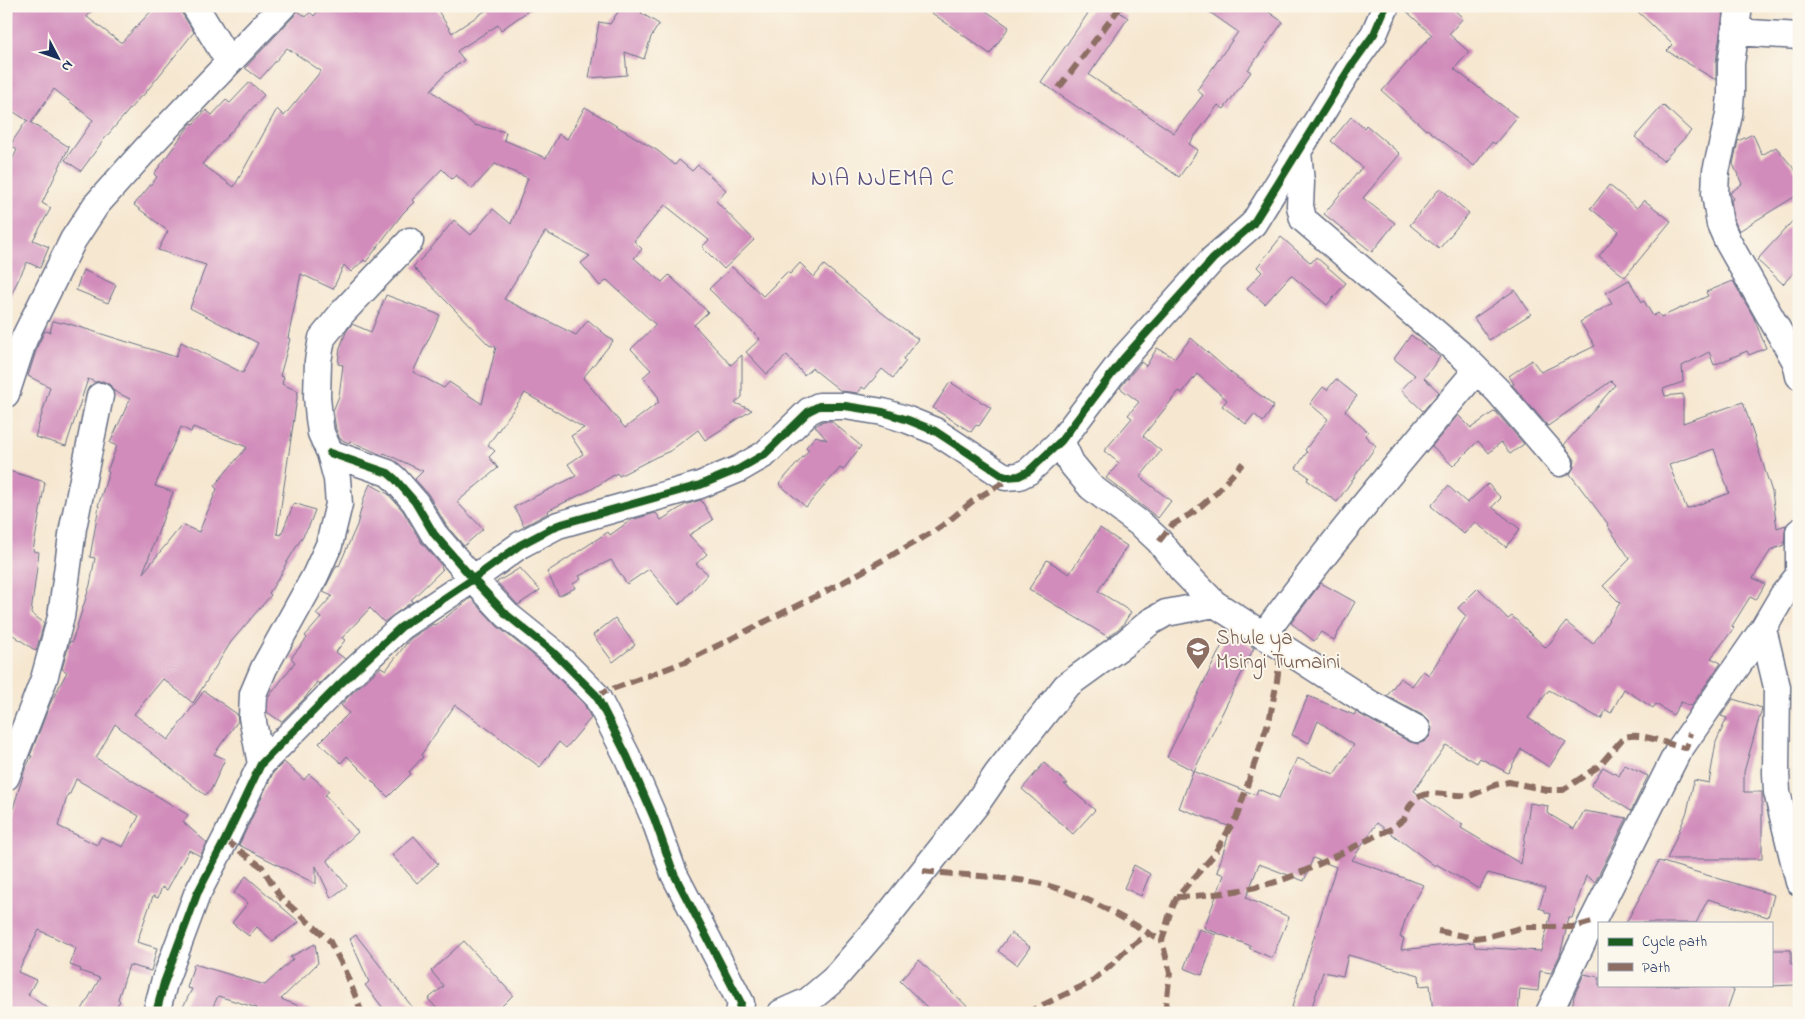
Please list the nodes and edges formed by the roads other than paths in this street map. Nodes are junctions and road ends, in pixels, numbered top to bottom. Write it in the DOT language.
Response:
graph roads {
  1 [pos="195,6"];
  2 [pos="283,6"];
  3 [pos="1386,6"];
  4 [pos="1737,19"];
  5 [pos="1799,36"];
  6 [pos="229,62"];
  7 [pos="1298,152"];
  8 [pos="1303,219"];
  9 [pos="1253,224"];
  10 [pos="410,241"];
  11 [pos="1798,366"];
  12 [pos="1477,370"];
  13 [pos="6,394"];
  14 [pos="100,396"];
  15 [pos="1061,441"];
  16 [pos="330,453"];
  17 [pos="1560,463"];
  18 [pos="1799,532"];
  19 [pos="1799,568"];
  20 [pos="1799,575"];
  21 [pos="473,579"];
  22 [pos="1215,604"];
  23 [pos="1764,630"];
  24 [pos="1263,636"];
  25 [pos="1417,729"];
  26 [pos="261,764"];
  27 [pos="6,777"];
  28 [pos="1799,882"];
  29 [pos="156,1013"];
  30 [pos="739,1013"];
  31 [pos="781,1013"];
  32 [pos="1549,1013"];
  1 -- 6 [label="street"];
  2 -- 6 [label="street"];
  3 -- 7 [label="street"];
  4 -- 5 [label="street"];
  4 -- 11 [label="street"];
  6 -- 13 [label="street"];
  7 -- 8 [label="street"];
  7 -- 9 [label="street"];
  8 -- 9 [label="street"];
  8 -- 12 [label="street"];
  9 -- 15 [label="street"];
  10 -- 16 [label="street"];
  12 -- 17 [label="street"];
  12 -- 24 [label="street"];
  14 -- 27 [label="street"];
  15 -- 21 [label="street"];
  15 -- 22 [label="street"];
  16 -- 21 [label="street"];
  16 -- 26 [label="street"];
  18 -- 19 [label="street"];
  20 -- 23 [label="street"];
  21 -- 26 [label="street"];
  21 -- 30 [label="street"];
  22 -- 24 [label="street"];
  22 -- 31 [label="street"];
  23 -- 28 [label="street"];
  23 -- 32 [label="street"];
  24 -- 25 [label="street"];
  26 -- 29 [label="street"];
}
